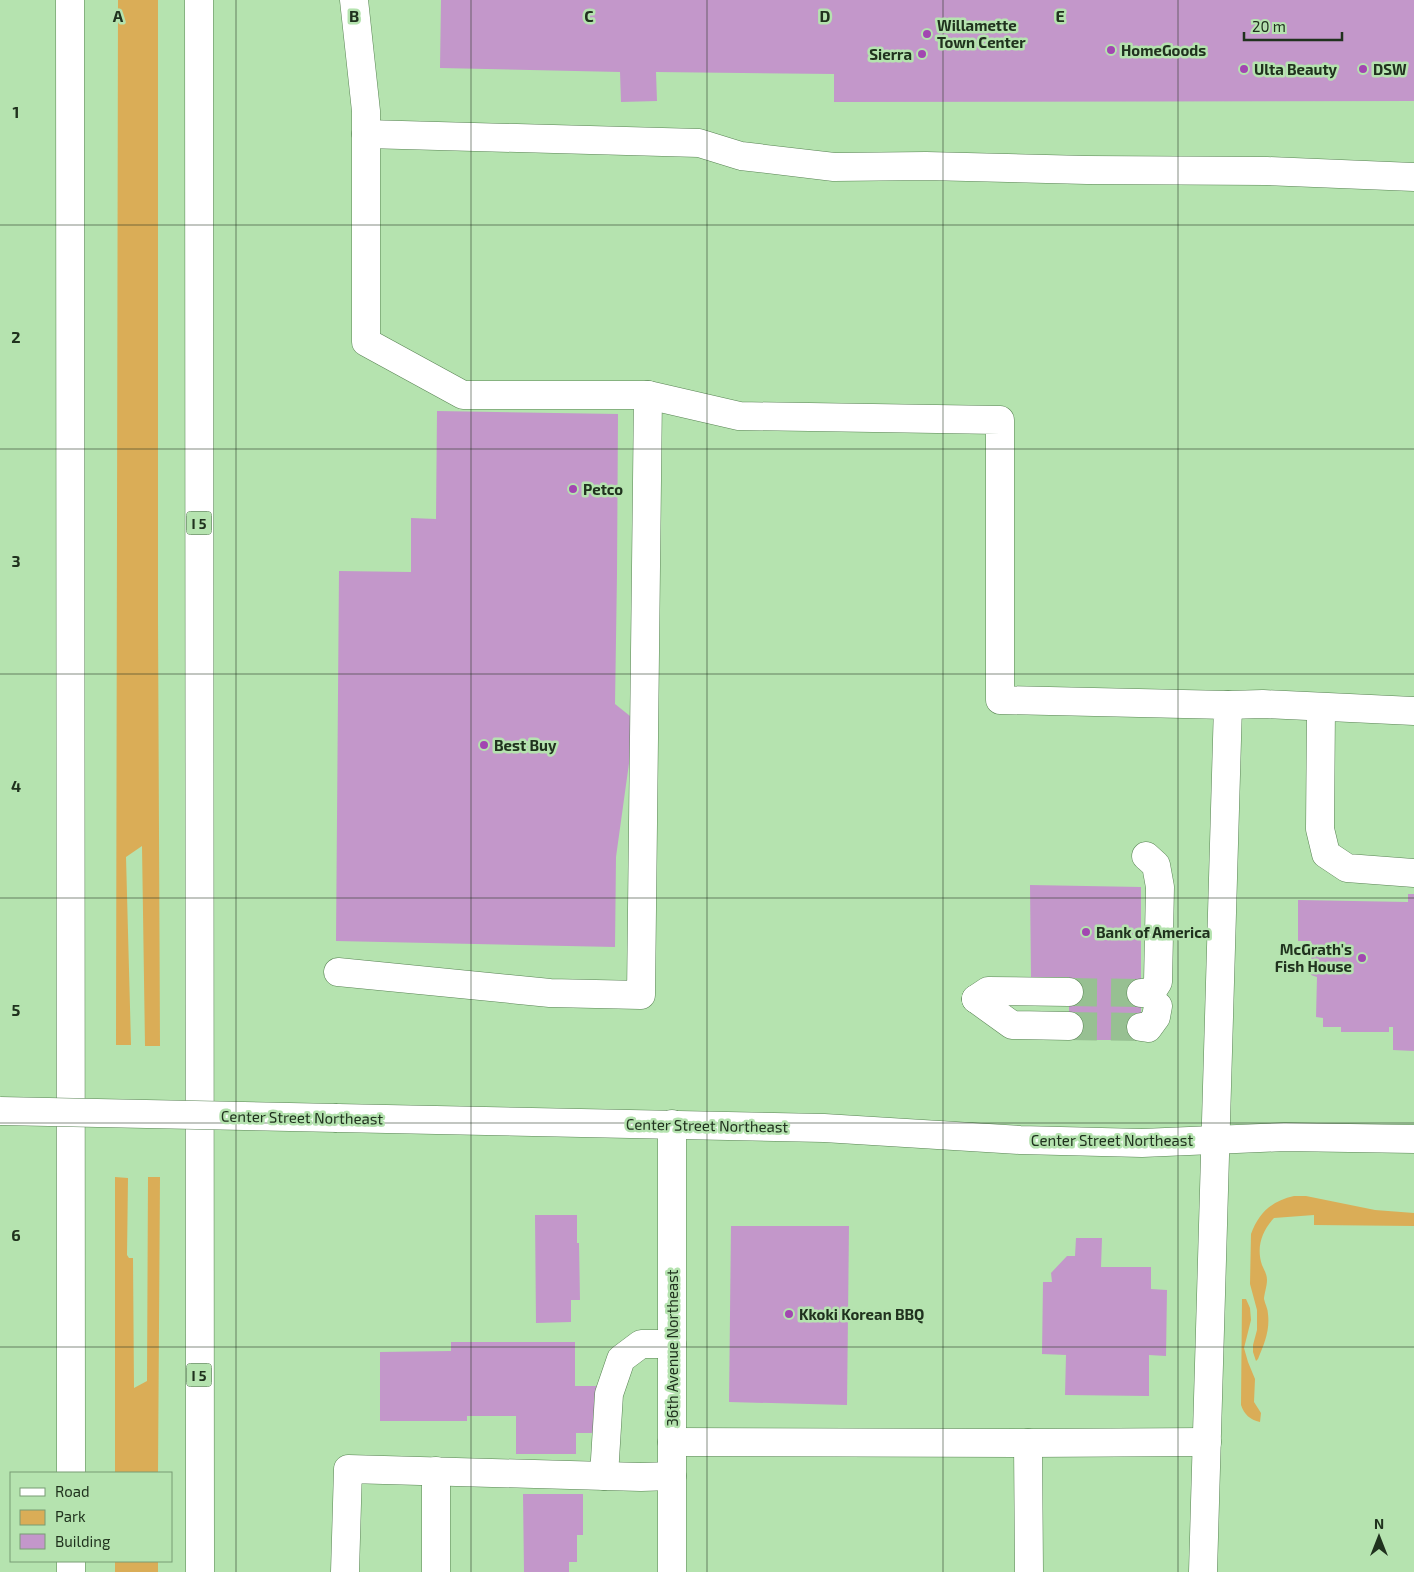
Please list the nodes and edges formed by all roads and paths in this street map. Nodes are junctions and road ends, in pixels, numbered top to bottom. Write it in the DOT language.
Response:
graph roads {
  1 [pos="70,0"];
  2 [pos="200,0"];
  3 [pos="354,0"];
  4 [pos="366,134"];
  5 [pos="1414,177"];
  6 [pos="648,395"];
  7 [pos="1228,705"];
  8 [pos="1321,708"];
  9 [pos="1414,711"];
  10 [pos="1146,856"];
  11 [pos="1414,873"];
  12 [pos="338,972"];
  13 [pos="976,999"];
  14 [pos="1148,1003"];
  15 [pos="1069,1009"];
  16 [pos="0,1111"];
  17 [pos="672,1124"];
  18 [pos="1414,1139"];
  19 [pos="1215,1140"];
  20 [pos="672,1344"];
  21 [pos="672,1442"];
  22 [pos="1207,1442"];
  23 [pos="1028,1443"];
  24 [pos="71,1472"];
  25 [pos="436,1472"];
  26 [pos="604,1476"];
  27 [pos="672,1476"];
  28 [pos="200,1572"];
  29 [pos="345,1572"];
  30 [pos="436,1572"];
  31 [pos="672,1572"];
  32 [pos="1029,1572"];
  33 [pos="1203,1572"];
  1 -- 24 [label="main road"];
  2 -- 28 [label="main road, I 5"];
  3 -- 4 [label="main road"];
  4 -- 5 [label="main road"];
  4 -- 6 [label="main road"];
  6 -- 7 [label="main road"];
  6 -- 12 [label="main road"];
  7 -- 8 [label="main road"];
  7 -- 19 [label="main road"];
  8 -- 9 [label="main road"];
  8 -- 11 [label="main road"];
  10 -- 14 [label="main road"];
  13 -- 15 [label="main road"];
  16 -- 17 [label="main road, Center Street Northeast, bridge"];
  17 -- 19 [label="main road, Center Street Northeast"];
  17 -- 20 [label="main road, 36th Avenue Northeast"];
  18 -- 19 [label="main road, Center Street Northeast"];
  19 -- 22 [label="main road"];
  20 -- 21 [label="main road, 36th Avenue Northeast"];
  20 -- 26 [label="main road"];
  21 -- 23 [label="main road"];
  21 -- 27 [label="main road, 36th Avenue Northeast"];
  22 -- 23 [label="main road"];
  22 -- 33 [label="main road"];
  23 -- 32 [label="main road"];
  25 -- 26 [label="main road"];
  25 -- 29 [label="main road"];
  25 -- 30 [label="main road"];
  26 -- 27 [label="main road"];
  27 -- 31 [label="main road, 36th Avenue Northeast"];
}
